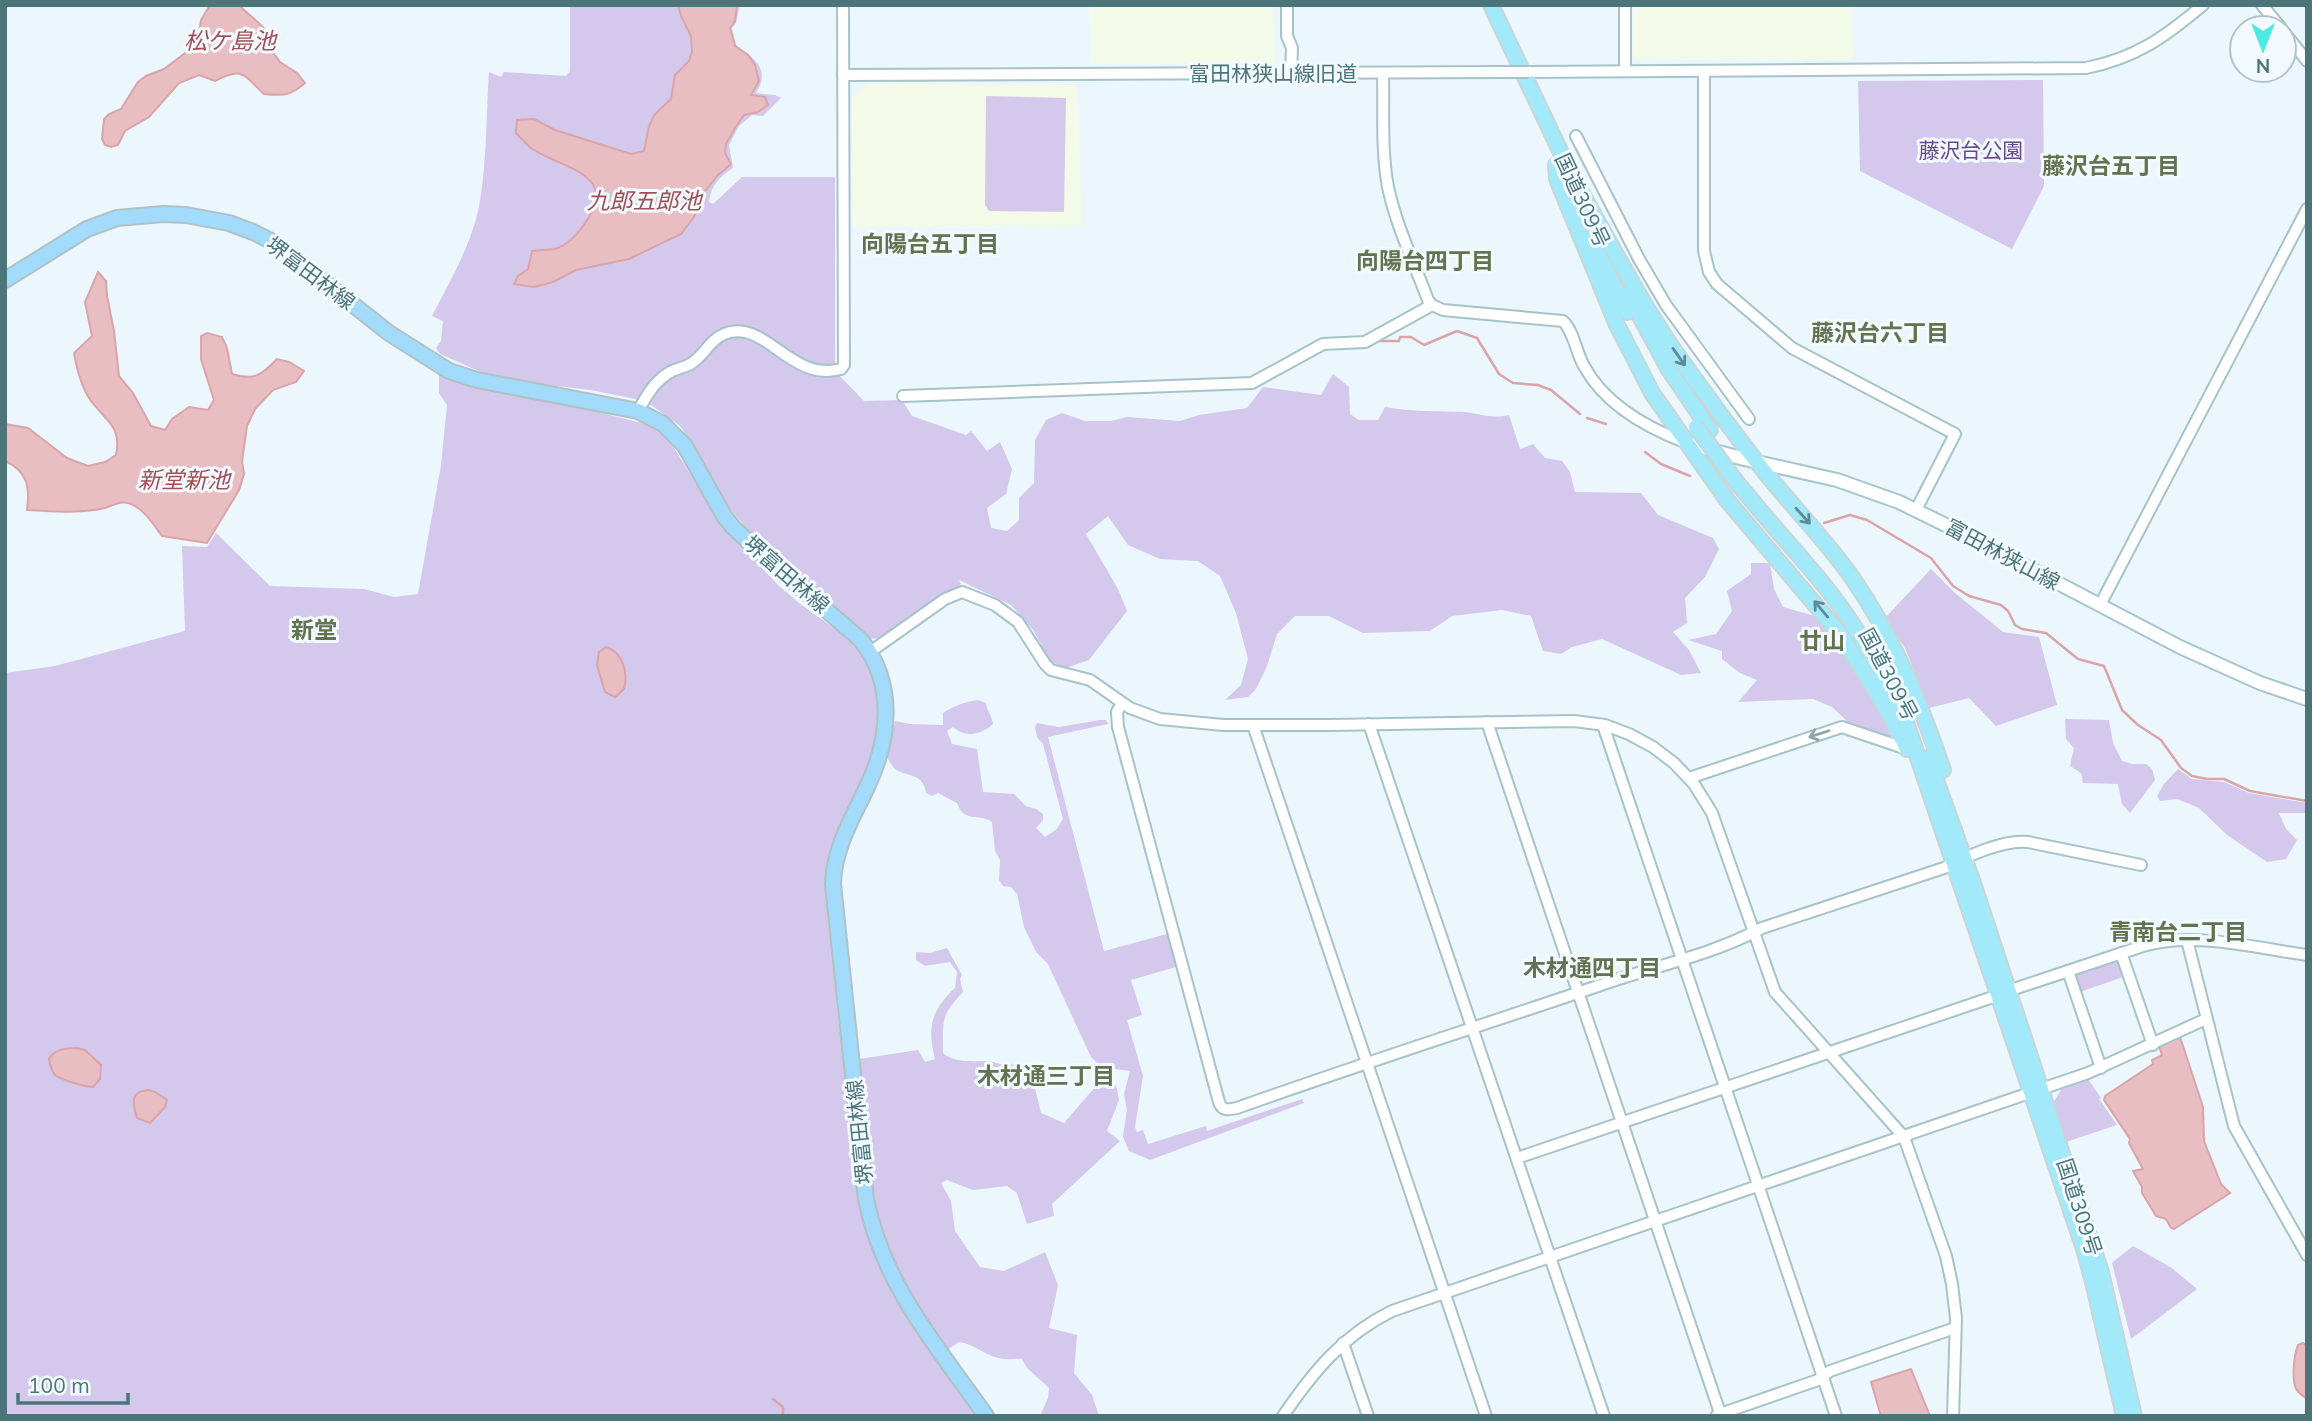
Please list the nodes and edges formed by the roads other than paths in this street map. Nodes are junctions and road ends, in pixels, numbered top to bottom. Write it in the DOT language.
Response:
graph roads {
  1 [pos="843,5"];
  2 [pos="1287,5"];
  3 [pos="1481,5"];
  4 [pos="1491,5"];
  5 [pos="1625,5"];
  6 [pos="2203,5"];
  7 [pos="1625,71"];
  8 [pos="1703,71"];
  9 [pos="1291,73"];
  10 [pos="1383,73"];
  11 [pos="843,75"];
  12 [pos="1576,136"];
  13 [pos="1563,168"];
  14 [pos="2307,209"];
  15 [pos="5,280"];
  16 [pos="1432,305"];
  17 [pos="903,396"];
  18 [pos="638,411"];
  19 [pos="1749,419"];
  20 [pos="1687,443"];
  21 [pos="1760,463"];
  22 [pos="1916,510"];
  23 [pos="2100,605"];
  24 [pos="870,652"];
  25 [pos="2307,699"];
  26 [pos="1122,703"];
  27 [pos="1487,722"];
  28 [pos="1369,724"];
  29 [pos="1253,725"];
  30 [pos="1603,725"];
  31 [pos="1907,749"];
  32 [pos="1689,778"];
  33 [pos="1959,861"];
  34 [pos="2141,865"];
  35 [pos="1754,932"];
  36 [pos="2187,940"];
  37 [pos="2121,953"];
  38 [pos="2307,955"];
  39 [pos="1683,958"];
  40 [pos="2068,971"];
  41 [pos="1578,992"];
  42 [pos="2004,993"];
  43 [pos="2206,1019"];
  44 [pos="1473,1028"];
  45 [pos="2153,1045"];
  46 [pos="1828,1052"];
  47 [pos="1367,1064"];
  48 [pos="2101,1068"];
  49 [pos="1726,1086"];
  50 [pos="2037,1091"];
  51 [pos="1622,1122"];
  52 [pos="1905,1137"];
  53 [pos="1517,1158"];
  54 [pos="1760,1186"];
  55 [pos="1656,1221"];
  56 [pos="2307,1255"];
  57 [pos="1550,1257"];
  58 [pos="1444,1293"];
  59 [pos="1955,1328"];
  60 [pos="1343,1343"];
  61 [pos="1824,1376"];
  62 [pos="1719,1415"];
  63 [pos="986,1416"];
  64 [pos="1283,1416"];
  65 [pos="1368,1416"];
  66 [pos="1486,1416"];
  67 [pos="1604,1416"];
  68 [pos="1836,1416"];
  69 [pos="1953,1416"];
  70 [pos="2124,1416"];
  71 [pos="2134,1416"];
  1 -- 11 [label="street"];
  2 -- 9 [label="street"];
  3 -- 13 [label="highway, 国道309号"];
  4 -- 13 [label="highway, 国道309号"];
  5 -- 7 [label="street"];
  6 -- 8 [label="street"];
  7 -- 8 [label="street"];
  7 -- 10 [label="street, bridge"];
  8 -- 22 [label="street"];
  9 -- 10 [label="street, 富田林狭山線旧道"];
  9 -- 11 [label="street, 富田林狭山線旧道"];
  10 -- 16 [label="street, 富田林狭山線旧道"];
  11 -- 18 [label="street"];
  12 -- 19 [label="street"];
  13 -- 20 [label="highway"];
  13 -- 21 [label="highway, one-way"];
  13 -- 33 [label="highway, 国道309号, bridge"];
  14 -- 23 [label="street"];
  15 -- 18 [label="main road, 堺富田林線"];
  16 -- 17 [label="street"];
  16 -- 20 [label="street"];
  18 -- 24 [label="main road, 堺富田林線"];
  20 -- 21 [label="main road, 富田林狭山線"];
  31 -- 20 [label="highway, one-way"];
  21 -- 22 [label="main road, 富田林狭山線"];
  21 -- 33 [label="highway, one-way"];
  22 -- 23 [label="main road, 富田林狭山線"];
  23 -- 25 [label="main road, 富田林狭山線"];
  24 -- 26 [label="street"];
  24 -- 63 [label="main road, 堺富田林線"];
  26 -- 29 [label="street"];
  26 -- 47 [label="street"];
  27 -- 28 [label="street"];
  27 -- 30 [label="street"];
  27 -- 41 [label="street"];
  28 -- 29 [label="street"];
  28 -- 44 [label="street"];
  29 -- 47 [label="street"];
  30 -- 32 [label="street"];
  30 -- 39 [label="street"];
  31 -- 32 [label="street, one-way"];
  31 -- 33 [label="highway"];
  32 -- 35 [label="street"];
  33 -- 34 [label="street"];
  33 -- 35 [label="street"];
  33 -- 42 [label="highway, 国道309号"];
  35 -- 39 [label="street"];
  35 -- 46 [label="street"];
  36 -- 37 [label="street"];
  36 -- 38 [label="street"];
  36 -- 43 [label="street"];
  37 -- 40 [label="street"];
  37 -- 45 [label="street"];
  39 -- 41 [label="street"];
  39 -- 49 [label="street"];
  40 -- 42 [label="street"];
  40 -- 48 [label="street"];
  41 -- 44 [label="street"];
  41 -- 51 [label="street"];
  42 -- 46 [label="street"];
  42 -- 50 [label="highway, 国道309号"];
  43 -- 45 [label="street"];
  43 -- 56 [label="street"];
  44 -- 47 [label="street"];
  44 -- 53 [label="street"];
  45 -- 48 [label="street"];
  46 -- 49 [label="street"];
  46 -- 52 [label="street"];
  47 -- 58 [label="street"];
  48 -- 50 [label="street"];
  49 -- 51 [label="street"];
  49 -- 54 [label="street"];
  50 -- 52 [label="street"];
  50 -- 70 [label="highway, 国道309号"];
  50 -- 71 [label="highway, 国道309号"];
  51 -- 53 [label="street"];
  51 -- 55 [label="street"];
  52 -- 54 [label="street"];
  52 -- 59 [label="street"];
  53 -- 57 [label="street"];
  54 -- 55 [label="street"];
  54 -- 61 [label="street"];
  55 -- 57 [label="street"];
  55 -- 62 [label="street"];
  57 -- 58 [label="street"];
  57 -- 67 [label="street"];
  58 -- 60 [label="street"];
  58 -- 66 [label="street"];
  59 -- 61 [label="street"];
  59 -- 69 [label="street"];
  60 -- 64 [label="street"];
  60 -- 65 [label="street"];
  61 -- 62 [label="street"];
  61 -- 68 [label="street"];
}
